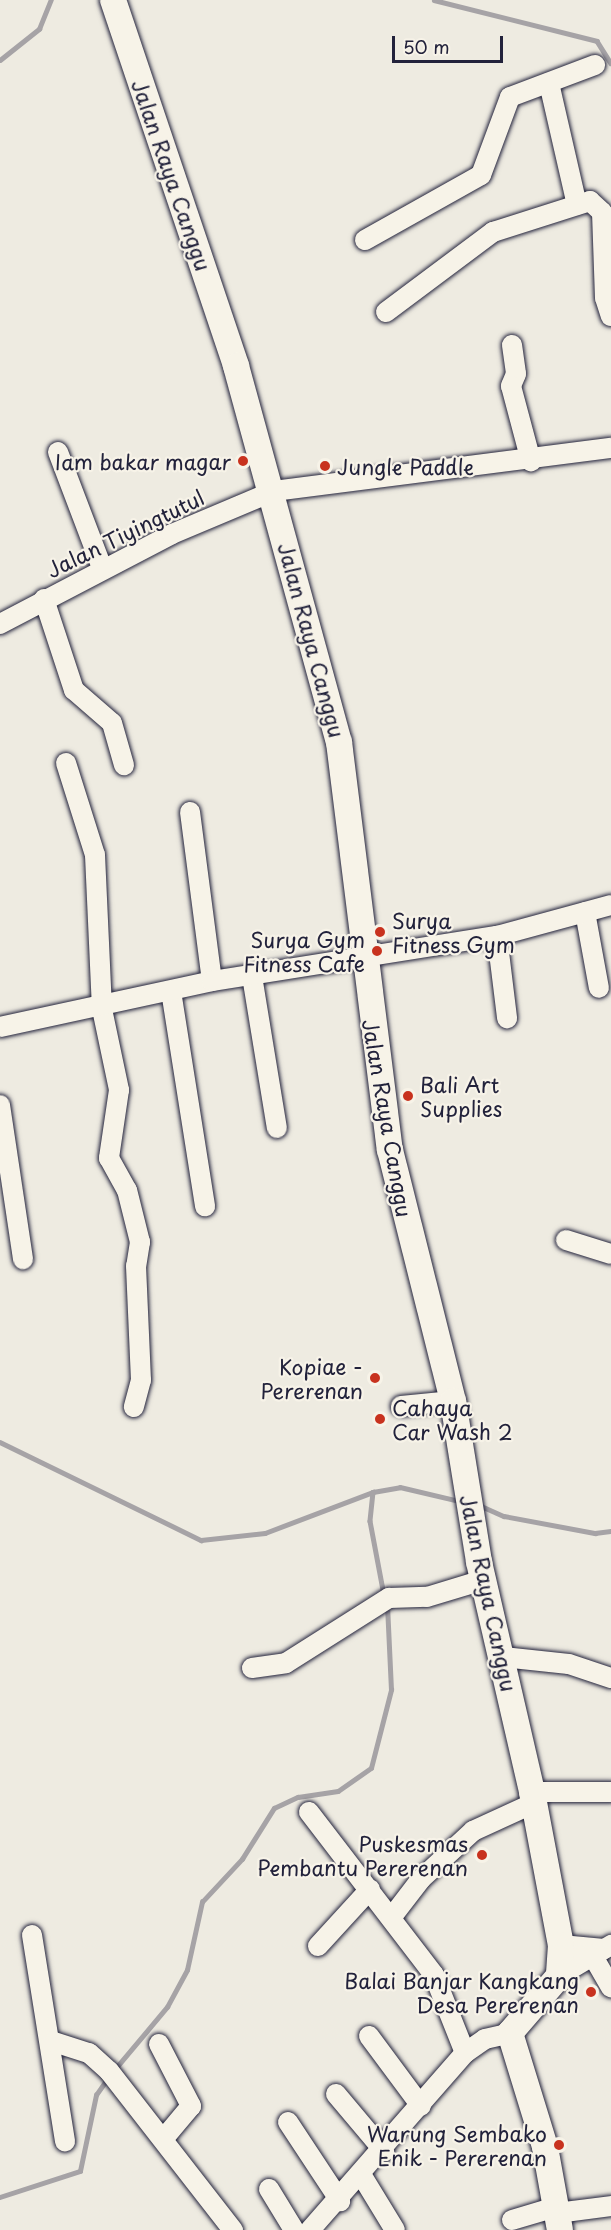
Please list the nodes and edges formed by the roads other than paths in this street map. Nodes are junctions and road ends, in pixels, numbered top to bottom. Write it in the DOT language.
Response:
graph roads {
  1 [pos="113,0"];
  2 [pos="595,65"];
  3 [pos="549,82"];
  4 [pos="577,205"];
  5 [pos="365,240"];
  6 [pos="386,312"];
  7 [pos="611,316"];
  8 [pos="512,345"];
  9 [pos="611,448"];
  10 [pos="58,452"];
  11 [pos="531,461"];
  12 [pos="274,491"];
  13 [pos="102,568"];
  14 [pos="44,599"];
  15 [pos="0,624"];
  16 [pos="66,763"];
  17 [pos="124,765"];
  18 [pos="190,812"];
  19 [pos="611,905"];
  20 [pos="585,912"];
  21 [pos="497,936"];
  22 [pos="363,960"];
  23 [pos="252,976"];
  24 [pos="212,981"];
  25 [pos="599,988"];
  26 [pos="171,991"];
  27 [pos="102,1009"];
  28 [pos="507,1018"];
  29 [pos="0,1027"];
  30 [pos="0,1105"];
  31 [pos="277,1128"];
  32 [pos="205,1206"];
  33 [pos="566,1240"];
  34 [pos="611,1254"];
  35 [pos="23,1259"];
  36 [pos="453,1401"];
  37 [pos="401,1406"];
  38 [pos="134,1407"];
  39 [pos="483,1580"];
  40 [pos="503,1657"];
  41 [pos="252,1668"];
  42 [pos="611,1678"];
  43 [pos="611,1792"];
  44 [pos="533,1797"];
  45 [pos="309,1812"];
  46 [pos="370,1889"];
  47 [pos="391,1918"];
  48 [pos="32,1935"];
  49 [pos="561,1945"];
  50 [pos="318,1946"];
  51 [pos="603,1950"];
  52 [pos="559,1976"];
  53 [pos="611,1988"];
  54 [pos="510,2033"];
  55 [pos="369,2036"];
  56 [pos="51,2041"];
  57 [pos="159,2044"];
  58 [pos="465,2053"];
  59 [pos="336,2094"];
  60 [pos="421,2106"];
  61 [pos="288,2122"];
  62 [pos="165,2137"];
  63 [pos="65,2141"];
  64 [pos="384,2151"];
  65 [pos="362,2176"];
  66 [pos="268,2189"];
  67 [pos="340,2201"];
  68 [pos="611,2206"];
  69 [pos="558,2217"];
  70 [pos="512,2220"];
  71 [pos="233,2230"];
  72 [pos="294,2230"];
  73 [pos="310,2230"];
  74 [pos="395,2230"];
  1 -- 12 [label="main road, Jalan Raya Canggu"];
  2 -- 3 [label="street"];
  3 -- 4 [label="street"];
  3 -- 5 [label="street"];
  4 -- 6 [label="street"];
  4 -- 7 [label="street"];
  8 -- 11 [label="street"];
  9 -- 11 [label="street, Jalan Tiyingtutul"];
  10 -- 13 [label="street"];
  11 -- 12 [label="street, Jalan Tiyingtutul"];
  12 -- 13 [label="street, Jalan Tiyingtutul"];
  12 -- 22 [label="main road, Jalan Raya Canggu"];
  13 -- 14 [label="street, Jalan Tiyingtutul"];
  14 -- 15 [label="street, Jalan Tiyingtutul"];
  14 -- 17 [label="street"];
  16 -- 27 [label="street"];
  18 -- 24 [label="street"];
  19 -- 20 [label="street"];
  20 -- 21 [label="street"];
  20 -- 25 [label="street"];
  21 -- 22 [label="street"];
  21 -- 28 [label="street"];
  22 -- 23 [label="street"];
  22 -- 36 [label="main road, Jalan Raya Canggu"];
  23 -- 24 [label="street"];
  23 -- 31 [label="street"];
  24 -- 26 [label="street"];
  26 -- 27 [label="street"];
  26 -- 32 [label="street"];
  27 -- 29 [label="street"];
  27 -- 38 [label="street"];
  30 -- 35 [label="street"];
  33 -- 34 [label="street"];
  36 -- 37 [label="street"];
  36 -- 39 [label="main road, Jalan Raya Canggu"];
  39 -- 40 [label="main road, Jalan Raya Canggu"];
  39 -- 41 [label="street"];
  40 -- 42 [label="street"];
  40 -- 44 [label="main road, Jalan Raya Canggu"];
  43 -- 44 [label="street"];
  44 -- 47 [label="street"];
  44 -- 49 [label="main road, Jalan Raya Canggu"];
  45 -- 46 [label="street"];
  46 -- 47 [label="street"];
  46 -- 50 [label="street"];
  47 -- 58 [label="street"];
  48 -- 56 [label="street"];
  49 -- 51 [label="street"];
  49 -- 52 [label="main road, Jalan Raya Canggu"];
  51 -- 52 [label="street"];
  51 -- 53 [label="street"];
  52 -- 54 [label="main road"];
  54 -- 58 [label="street"];
  54 -- 69 [label="main road"];
  55 -- 60 [label="street"];
  56 -- 62 [label="street"];
  56 -- 63 [label="street"];
  57 -- 62 [label="street"];
  58 -- 60 [label="street"];
  59 -- 64 [label="street"];
  60 -- 64 [label="street"];
  61 -- 67 [label="street"];
  62 -- 71 [label="street"];
  64 -- 65 [label="street"];
  65 -- 67 [label="street"];
  65 -- 74 [label="street"];
  66 -- 72 [label="street"];
  67 -- 73 [label="street"];
  68 -- 69 [label="street"];
  69 -- 70 [label="street"];
}
